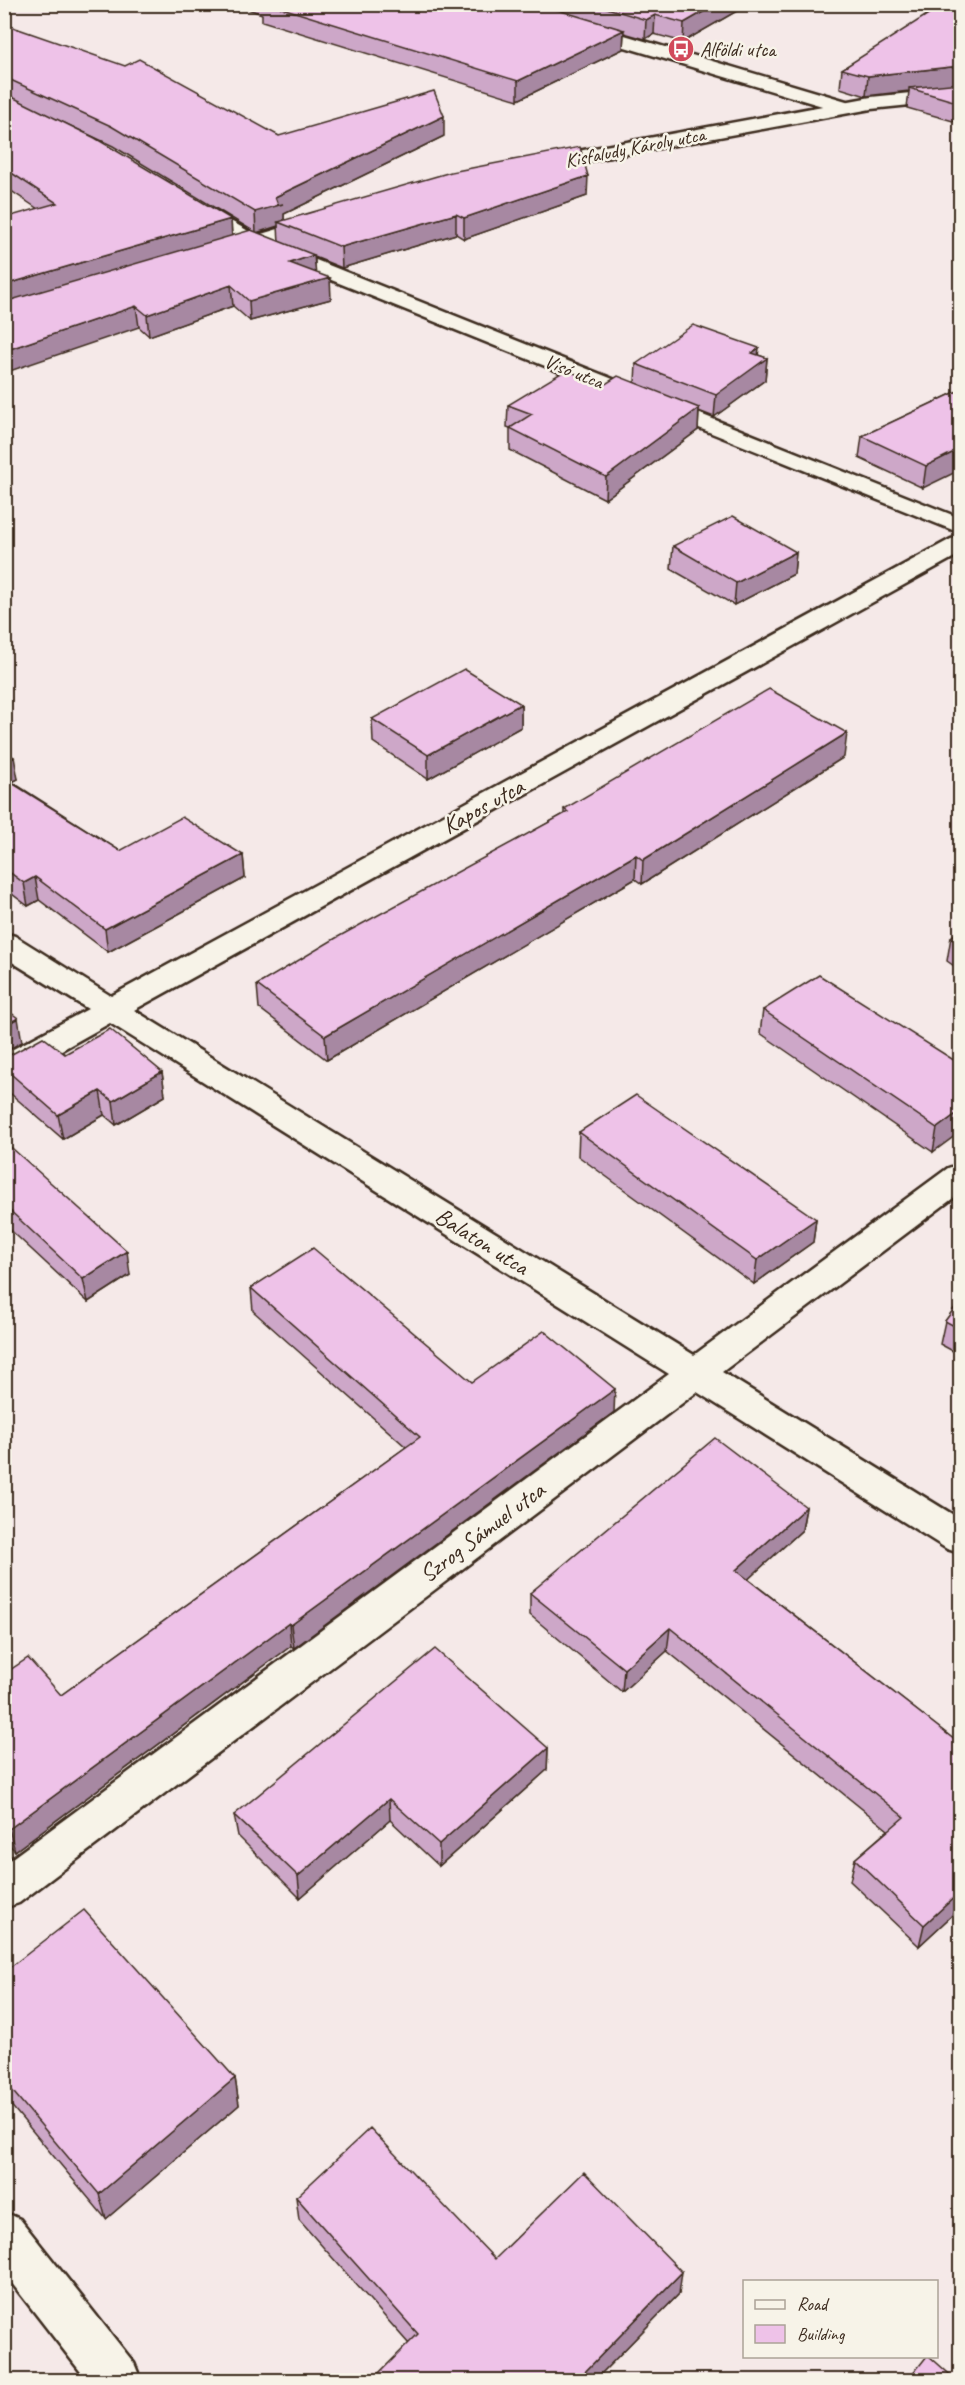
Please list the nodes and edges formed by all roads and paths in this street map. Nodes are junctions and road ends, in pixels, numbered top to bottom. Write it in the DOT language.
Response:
graph roads {
  1 [pos="500,4"];
  2 [pos="960,93"];
  3 [pos="846,107"];
  4 [pos="524,167"];
  5 [pos="174,194"];
  6 [pos="343,216"];
  7 [pos="254,242"];
  8 [pos="208,256"];
  9 [pos="960,526"];
  10 [pos="960,544"];
  11 [pos="4,943"];
  12 [pos="111,1010"];
  13 [pos="4,1068"];
  14 [pos="960,1176"];
  15 [pos="696,1373"];
  16 [pos="960,1538"];
  17 [pos="4,1889"];
  18 [pos="4,2235"];
  19 [pos="117,2380"];
  1 -- 3 [label="street"];
  2 -- 3 [label="street, Kisfaludy Károly utca"];
  3 -- 4 [label="street, Kisfaludy Károly utca"];
  5 -- 7 [label="street, Visó utca"];
  6 -- 7 [label="street"];
  7 -- 8 [label="street"];
  7 -- 9 [label="street, Visó utca"];
  10 -- 12 [label="street, Kapos utca"];
  11 -- 12 [label="street, Balaton utca"];
  12 -- 13 [label="street, Kapos utca"];
  12 -- 15 [label="street, Balaton utca"];
  14 -- 15 [label="street, Szrog Sámuel utca"];
  15 -- 16 [label="street, Balaton utca"];
  15 -- 17 [label="street, Szrog Sámuel utca"];
  18 -- 19 [label="street"];
}
